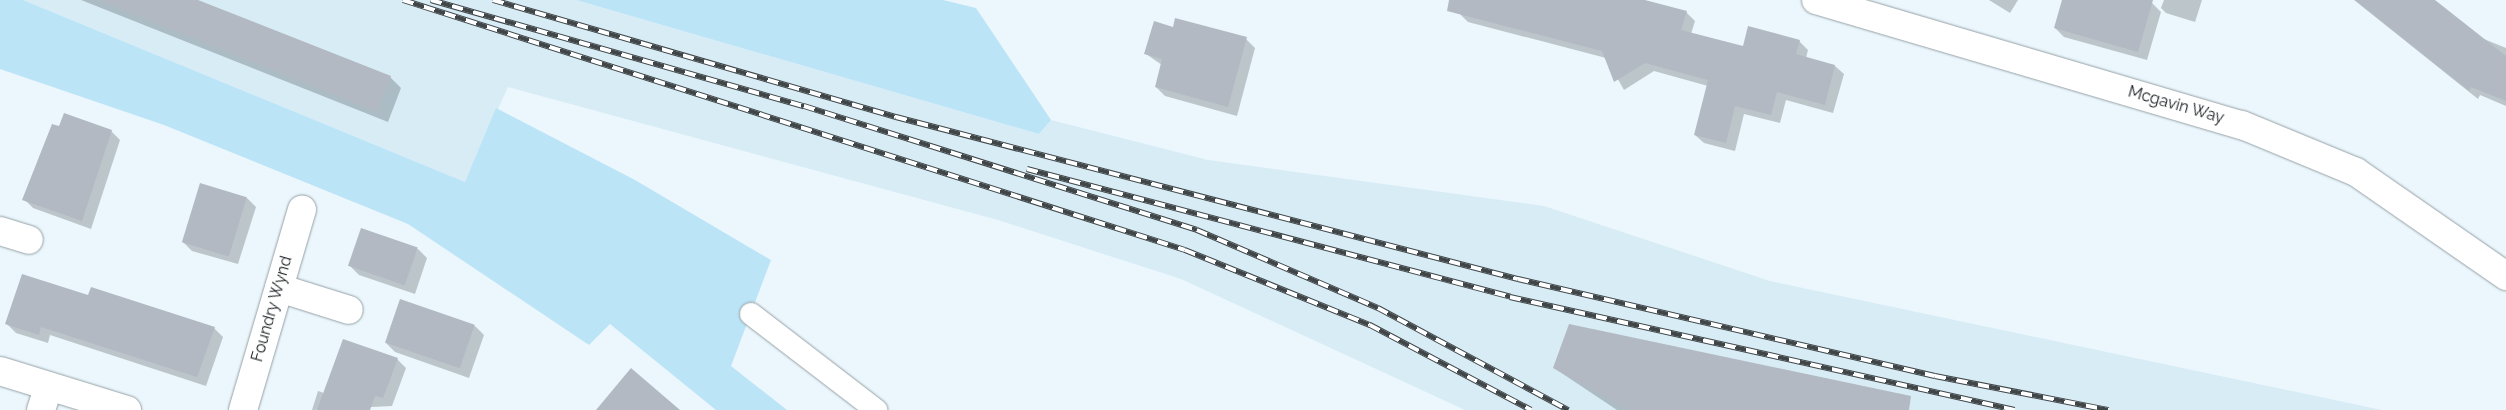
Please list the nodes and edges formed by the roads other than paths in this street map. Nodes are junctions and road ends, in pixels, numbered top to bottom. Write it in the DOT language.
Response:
graph roads {
  1 [pos="1816,0"];
  2 [pos="302,209"];
  3 [pos="0,231"];
  4 [pos="29,240"];
  5 [pos="2506,276"];
  6 [pos="279,288"];
  7 [pos="349,310"];
  8 [pos="751,314"];
  9 [pos="0,371"];
  10 [pos="45,398"];
  11 [pos="127,410"];
  12 [pos="243,410"];
  13 [pos="876,410"];
  1 -- 5 [label="street, Mcgavin Way"];
  2 -- 6 [label="street, Foundry Wynd"];
  3 -- 4 [label="street"];
  6 -- 7 [label="street"];
  6 -- 12 [label="street, Foundry Wynd"];
  8 -- 13 [label="lane"];
  9 -- 10 [label="street"];
  10 -- 11 [label="street"];
}
